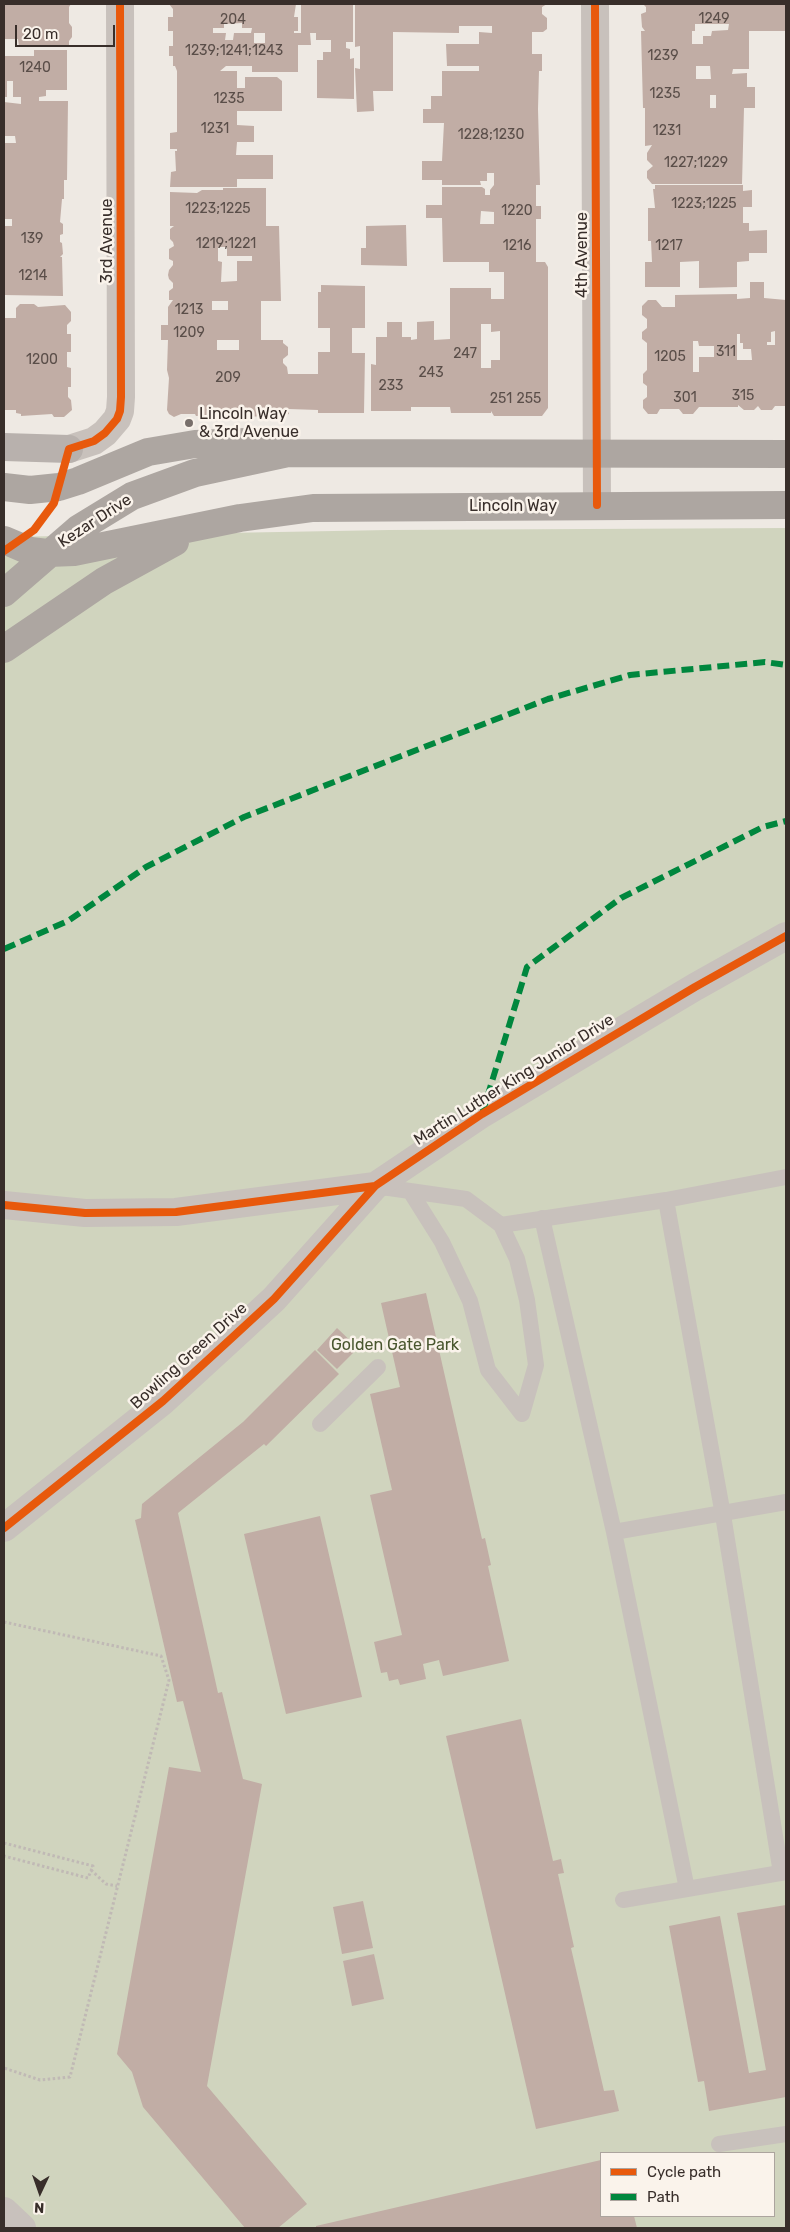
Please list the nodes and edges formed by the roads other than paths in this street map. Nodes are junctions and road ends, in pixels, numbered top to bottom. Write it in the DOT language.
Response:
graph roads {
  1 [pos="120,4"];
  2 [pos="595,4"];
  3 [pos="4,447"];
  4 [pos="69,449"];
  5 [pos="288,453"];
  6 [pos="597,454"];
  7 [pos="786,454"];
  8 [pos="4,487"];
  9 [pos="597,505"];
  10 [pos="786,505"];
  11 [pos="240,518"];
  12 [pos="4,540"];
  13 [pos="48,553"];
  14 [pos="4,593"];
  15 [pos="4,649"];
  16 [pos="786,936"];
  17 [pos="786,1177"];
  18 [pos="375,1186"];
  19 [pos="410,1191"];
  20 [pos="666,1200"];
  21 [pos="4,1204"];
  22 [pos="542,1218"];
  23 [pos="501,1225"];
  24 [pos="378,1367"];
  25 [pos="320,1424"];
  26 [pos="786,1502"];
  27 [pos="722,1515"];
  28 [pos="4,1528"];
  29 [pos="614,1532"];
  30 [pos="784,1873"];
  31 [pos="687,1889"];
  32 [pos="623,1900"];
  33 [pos="786,2134"];
  34 [pos="719,2144"];
  35 [pos="4,2211"];
  36 [pos="22,2228"];
  1 -- 4 [label="street, 3rd Avenue"];
  2 -- 6 [label="street, 4th Avenue"];
  3 -- 4 [label="main road"];
  5 -- 6 [label="main road"];
  5 -- 8 [label="main road"];
  5 -- 13 [label="main road, Kezar Drive"];
  6 -- 7 [label="main road"];
  6 -- 9 [label="street, 4th Avenue"];
  9 -- 10 [label="main road, Lincoln Way"];
  9 -- 11 [label="main road, Lincoln Way"];
  11 -- 13 [label="main road"];
  11 -- 15 [label="main road"];
  12 -- 13 [label="main road"];
  13 -- 14 [label="main road, Kezar Drive"];
  16 -- 18 [label="street, Martin Luther King Junior Drive"];
  17 -- 20 [label="lane"];
  18 -- 19 [label="lane"];
  18 -- 21 [label="street, Martin Luther King Junior Drive"];
  18 -- 28 [label="street, Bowling Green Drive"];
  19 -- 23 [label="lane"];
  19 -- 23 [label="lane"];
  20 -- 22 [label="lane"];
  20 -- 27 [label="lane"];
  22 -- 23 [label="lane"];
  22 -- 29 [label="lane"];
  24 -- 25 [label="lane"];
  26 -- 27 [label="lane"];
  27 -- 29 [label="lane"];
  27 -- 30 [label="lane"];
  29 -- 31 [label="lane"];
  30 -- 31 [label="lane"];
  31 -- 32 [label="lane"];
  33 -- 34 [label="lane"];
  35 -- 36 [label="street"];
}
